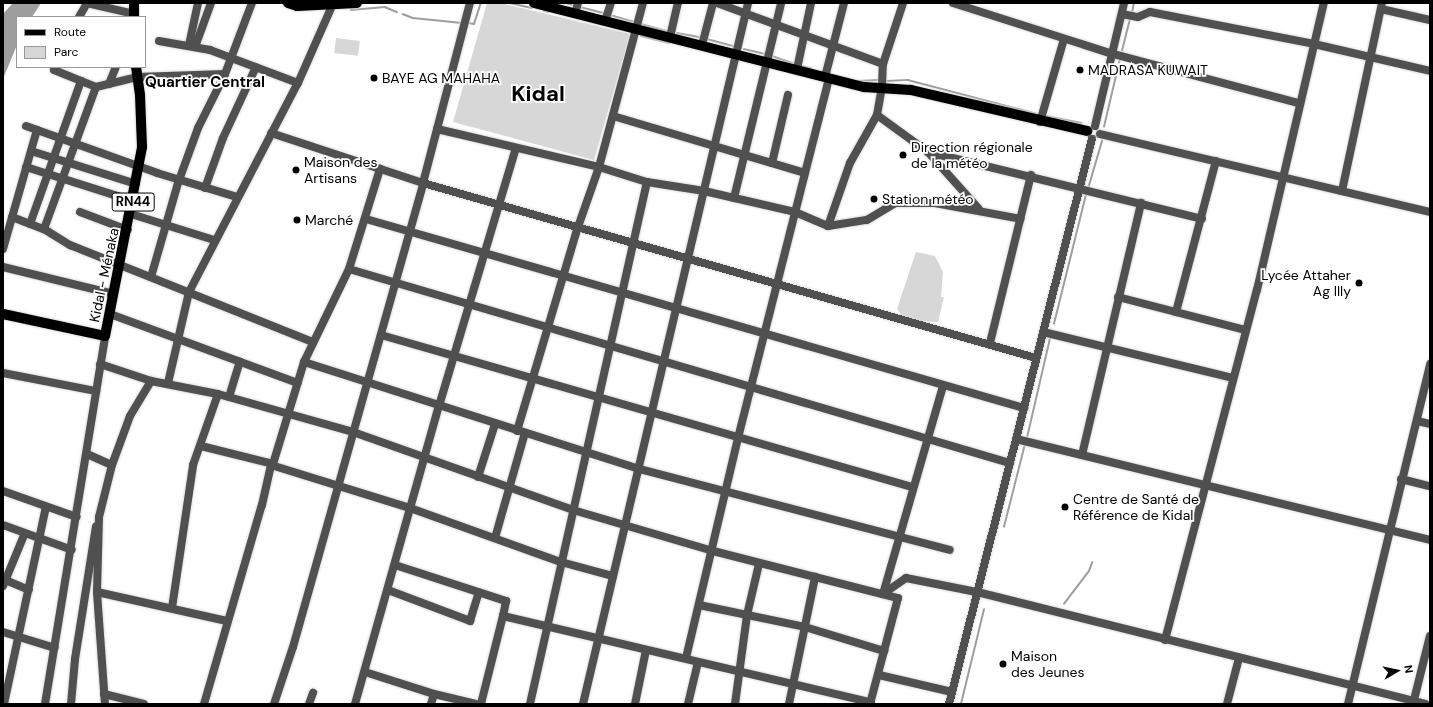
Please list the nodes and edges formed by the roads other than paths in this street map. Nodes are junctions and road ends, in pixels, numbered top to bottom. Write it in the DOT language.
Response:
graph roads {
  1 [pos="86,3"];
  2 [pos="134,3"];
  3 [pos="198,3"];
  4 [pos="211,3"];
  5 [pos="252,3"];
  6 [pos="288,3"];
  7 [pos="357,3"];
  8 [pos="470,3"];
  9 [pos="537,3"];
  10 [pos="578,3"];
  11 [pos="611,3"];
  12 [pos="643,3"];
  13 [pos="678,3"];
  14 [pos="713,3"];
  15 [pos="717,3"];
  16 [pos="748,3"];
  17 [pos="780,3"];
  18 [pos="811,3"];
  19 [pos="844,3"];
  20 [pos="903,3"];
  21 [pos="953,3"];
  22 [pos="1124,3"];
  23 [pos="1324,3"];
  24 [pos="332,6"];
  25 [pos="1382,6"];
  26 [pos="745,13"];
  27 [pos="575,14"];
  28 [pos="1122,14"];
  29 [pos="80,16"];
  30 [pos="134,16"];
  31 [pos="1430,20"];
  32 [pos="605,21"];
  33 [pos="775,24"];
  34 [pos="636,29"];
  35 [pos="804,34"];
  36 [pos="670,37"];
  37 [pos="1064,39"];
  38 [pos="159,41"];
  39 [pos="1314,44"];
  40 [pos="702,45"];
  41 [pos="192,46"];
  42 [pos="833,46"];
  43 [pos="735,54"];
  44 [pos="1113,54"];
  45 [pos="1371,57"];
  46 [pos="230,58"];
  47 [pos="766,62"];
  48 [pos="883,64"];
  49 [pos="256,67"];
  50 [pos="55,68"];
  51 [pos="116,68"];
  52 [pos="797,69"];
  53 [pos="1430,71"];
  54 [pos="136,72"];
  55 [pos="225,74"];
  56 [pos="827,78"];
  57 [pos="81,81"];
  58 [pos="298,82"];
  59 [pos="109,84"];
  60 [pos="96,86"];
  61 [pos="882,87"];
  62 [pos="788,96"];
  63 [pos="1299,103"];
  64 [pos="877,115"];
  65 [pos="613,116"];
  66 [pos="1040,122"];
  67 [pos="26,126"];
  68 [pos="437,129"];
  69 [pos="37,130"];
  70 [pos="1092,132"];
  71 [pos="271,133"];
  72 [pos="60,138"];
  73 [pos="75,144"];
  74 [pos="714,146"];
  75 [pos="516,148"];
  76 [pos="31,151"];
  77 [pos="928,152"];
  78 [pos="744,155"];
  79 [pos="53,158"];
  80 [pos="1216,161"];
  81 [pos="772,162"];
  82 [pos="68,163"];
  83 [pos="139,166"];
  84 [pos="26,167"];
  85 [pos="599,167"];
  86 [pos="380,169"];
  87 [pos="805,173"];
  88 [pos="48,174"];
  89 [pos="1031,176"];
  90 [pos="1284,177"];
  91 [pos="63,178"];
  92 [pos="180,180"];
  93 [pos="647,182"];
  94 [pos="423,183"];
  95 [pos="136,184"];
  96 [pos="1080,187"];
  97 [pos="206,188"];
  98 [pos="704,191"];
  99 [pos="1342,191"];
  100 [pos="237,197"];
  101 [pos="734,198"];
  102 [pos="133,201"];
  103 [pos="1141,203"];
  104 [pos="500,205"];
  105 [pos="979,210"];
  106 [pos="80,212"];
  107 [pos="796,212"];
  108 [pos="1430,212"];
  109 [pos="131,214"];
  110 [pos="12,216"];
  111 [pos="366,219"];
  112 [pos="1021,219"];
  113 [pos="1202,219"];
  114 [pos="30,224"];
  115 [pos="167,224"];
  116 [pos="828,226"];
  117 [pos="578,227"];
  118 [pos="44,229"];
  119 [pos="128,230"];
  120 [pos="409,234"];
  121 [pos="214,240"];
  122 [pos="633,243"];
  123 [pos="3,249"];
  124 [pos="485,255"];
  125 [pos="688,259"];
  126 [pos="121,265"];
  127 [pos="3,267"];
  128 [pos="349,269"];
  129 [pos="152,277"];
  130 [pos="563,277"];
  131 [pos="395,283"];
  132 [pos="778,284"];
  133 [pos="189,292"];
  134 [pos="114,294"];
  135 [pos="622,294"];
  136 [pos="1118,298"];
  137 [pos="470,305"];
  138 [pos="676,310"];
  139 [pos="1176,312"];
  140 [pos="3,314"];
  141 [pos="110,314"];
  142 [pos="548,328"];
  143 [pos="1246,330"];
  144 [pos="1043,332"];
  145 [pos="381,335"];
  146 [pos="765,335"];
  147 [pos="105,336"];
  148 [pos="178,340"];
  149 [pos="313,342"];
  150 [pos="990,343"];
  151 [pos="611,346"];
  152 [pos="1107,347"];
  153 [pos="454,356"];
  154 [pos="1036,358"];
  155 [pos="240,362"];
  156 [pos="304,362"];
  157 [pos="664,362"];
  158 [pos="100,364"];
  159 [pos="1430,364"];
  160 [pos="3,373"];
  161 [pos="1233,378"];
  162 [pos="533,379"];
  163 [pos="151,381"];
  164 [pos="168,383"];
  165 [pos="298,383"];
  166 [pos="367,384"];
  167 [pos="943,386"];
  168 [pos="752,388"];
  169 [pos="96,391"];
  170 [pos="218,394"];
  171 [pos="229,397"];
  172 [pos="599,399"];
  173 [pos="439,406"];
  174 [pos="1024,408"];
  175 [pos="289,413"];
  176 [pos="652,414"];
  177 [pos="1417,421"];
  178 [pos="495,424"];
  179 [pos="1430,424"];
  180 [pos="353,432"];
  181 [pos="521,432"];
  182 [pos="738,438"];
  183 [pos="927,439"];
  184 [pos="1016,439"];
  185 [pos="201,446"];
  186 [pos="587,453"];
  187 [pos="87,454"];
  188 [pos="1082,455"];
  189 [pos="425,458"];
  190 [pos="1010,463"];
  191 [pos="112,465"];
  192 [pos="272,465"];
  193 [pos="639,469"];
  194 [pos="478,477"];
  195 [pos="1401,479"];
  196 [pos="1204,484"];
  197 [pos="336,485"];
  198 [pos="912,486"];
  199 [pos="1430,486"];
  200 [pos="510,488"];
  201 [pos="3,491"];
  202 [pos="725,492"];
  203 [pos="46,507"];
  204 [pos="410,508"];
  205 [pos="574,510"];
  206 [pos="98,516"];
  207 [pos="77,517"];
  208 [pos="626,525"];
  209 [pos="3,526"];
  210 [pos="1389,530"];
  211 [pos="25,533"];
  212 [pos="495,538"];
  213 [pos="898,538"];
  214 [pos="41,539"];
  215 [pos="1430,540"];
  216 [pos="72,550"];
  217 [pos="950,550"];
  218 [pos="712,551"];
  219 [pos="561,562"];
  220 [pos="760,564"];
  221 [pos="395,565"];
  222 [pos="614,576"];
  223 [pos="815,577"];
  224 [pos="4,582"];
  225 [pos="29,590"];
  226 [pos="388,590"];
  227 [pos="97,592"];
  228 [pos="479,592"];
  229 [pos="977,592"];
  230 [pos="883,594"];
  231 [pos="699,605"];
  232 [pos="172,608"];
  233 [pos="747,615"];
  234 [pos="503,616"];
  235 [pos="227,621"];
  236 [pos="548,627"];
  237 [pos="805,627"];
  238 [pos="3,632"];
  239 [pos="1430,636"];
  240 [pos="18,637"];
  241 [pos="599,639"];
  242 [pos="1164,640"];
  243 [pos="1429,646"];
  244 [pos="55,648"];
  245 [pos="646,650"];
  246 [pos="884,650"];
  247 [pos="686,658"];
  248 [pos="1239,658"];
  249 [pos="698,662"];
  250 [pos="739,671"];
  251 [pos="365,672"];
  252 [pos="879,675"];
  253 [pos="794,684"];
  254 [pos="1352,686"];
  255 [pos="952,692"];
  256 [pos="313,693"];
  257 [pos="104,694"];
  258 [pos="434,694"];
  259 [pos="871,703"];
  260 [pos="1414,703"];
  261 [pos="4,704"];
  262 [pos="45,704"];
  263 [pos="71,704"];
  264 [pos="105,704"];
  265 [pos="144,704"];
  266 [pos="204,704"];
  267 [pos="274,704"];
  268 [pos="309,704"];
  269 [pos="356,704"];
  270 [pos="432,704"];
  271 [pos="476,704"];
  272 [pos="481,704"];
  273 [pos="530,704"];
  274 [pos="583,704"];
  275 [pos="635,704"];
  276 [pos="688,704"];
  277 [pos="735,704"];
  278 [pos="789,704"];
  279 [pos="949,704"];
  280 [pos="1227,704"];
  281 [pos="1348,704"];
  282 [pos="1425,704"];
  1 -- 29 [label="street"];
  1 -- 30 [label="street"];
  2 -- 30 [label="main road"];
  3 -- 41 [label="street"];
  4 -- 41 [label="street"];
  5 -- 46 [label="street"];
  6 -- 24 [label="main road"];
  7 -- 24 [label="main road"];
  8 -- 68 [label="street"];
  9 -- 27 [label="main road"];
  10 -- 27 [label="street"];
  11 -- 32 [label="street"];
  12 -- 34 [label="street"];
  13 -- 36 [label="street"];
  14 -- 40 [label="street"];
  15 -- 26 [label="street"];
  16 -- 26 [label="street"];
  17 -- 33 [label="street"];
  18 -- 35 [label="street"];
  19 -- 42 [label="street"];
  20 -- 48 [label="street"];
  21 -- 37 [label="street"];
  22 -- 28 [label="street"];
  23 -- 39 [label="street"];
  24 -- 58 [label="street"];
  25 -- 31 [label="street"];
  25 -- 45 [label="street"];
  26 -- 33 [label="street"];
  26 -- 43 [label="street"];
  27 -- 32 [label="main road"];
  28 -- 39 [label="street"];
  28 -- 44 [label="street"];
  32 -- 34 [label="main road"];
  33 -- 35 [label="street"];
  33 -- 47 [label="street"];
  34 -- 36 [label="main road"];
  34 -- 65 [label="street"];
  35 -- 42 [label="street"];
  35 -- 52 [label="street"];
  36 -- 40 [label="main road"];
  37 -- 44 [label="street"];
  37 -- 66 [label="street"];
  38 -- 41 [label="street"];
  39 -- 45 [label="street"];
  39 -- 63 [label="street"];
  40 -- 43 [label="main road"];
  41 -- 46 [label="street"];
  42 -- 48 [label="street"];
  42 -- 56 [label="street"];
  43 -- 47 [label="main road"];
  43 -- 74 [label="street"];
  44 -- 63 [label="street"];
  44 -- 70 [label="street"];
  45 -- 53 [label="street"];
  45 -- 99 [label="street"];
  46 -- 49 [label="street"];
  46 -- 55 [label="street"];
  47 -- 52 [label="main road"];
  47 -- 78 [label="street"];
  48 -- 61 [label="street"];
  49 -- 58 [label="street"];
  49 -- 97 [label="street"];
  50 -- 57 [label="street"];
  51 -- 59 [label="street"];
  52 -- 56 [label="main road"];
  54 -- 55 [label="street"];
  54 -- 59 [label="street"];
  54 -- 83 [label="main road, Kidal - Ménaka / RN44"];
  55 -- 92 [label="street"];
  56 -- 61 [label="main road"];
  56 -- 87 [label="street"];
  57 -- 60 [label="street"];
  57 -- 72 [label="street"];
  58 -- 71 [label="street"];
  59 -- 60 [label="street"];
  60 -- 73 [label="street"];
  61 -- 64 [label="street"];
  61 -- 66 [label="main road"];
  62 -- 81 [label="street"];
  63 -- 90 [label="street"];
  64 -- 77 [label="street"];
  64 -- 116 [label="street"];
  65 -- 74 [label="street"];
  65 -- 85 [label="street"];
  66 -- 70 [label="main road"];
  67 -- 69 [label="street"];
  68 -- 75 [label="street"];
  68 -- 94 [label="street"];
  69 -- 72 [label="street"];
  69 -- 76 [label="street"];
  70 -- 80 [label="street"];
  70 -- 96 [label="street"];
  71 -- 86 [label="street"];
  71 -- 100 [label="street"];
  72 -- 73 [label="street"];
  72 -- 79 [label="street"];
  73 -- 82 [label="street"];
  73 -- 83 [label="street"];
  74 -- 78 [label="street"];
  74 -- 98 [label="street"];
  75 -- 85 [label="street"];
  75 -- 104 [label="street"];
  76 -- 79 [label="street"];
  76 -- 84 [label="street"];
  77 -- 89 [label="street"];
  77 -- 105 [label="street"];
  78 -- 81 [label="street"];
  78 -- 101 [label="street"];
  79 -- 82 [label="street"];
  79 -- 88 [label="street"];
  80 -- 90 [label="street"];
  80 -- 113 [label="street"];
  81 -- 87 [label="street"];
  82 -- 91 [label="street"];
  82 -- 95 [label="street"];
  83 -- 92 [label="street"];
  83 -- 95 [label="main road, Kidal - Ménaka / RN44"];
  84 -- 88 [label="street"];
  84 -- 110 [label="street"];
  85 -- 93 [label="street"];
  85 -- 117 [label="street"];
  86 -- 94 [label="street"];
  86 -- 111 [label="street"];
  87 -- 107 [label="street"];
  88 -- 91 [label="street"];
  88 -- 114 [label="street"];
  89 -- 96 [label="street"];
  89 -- 112 [label="street"];
  90 -- 99 [label="street"];
  90 -- 143 [label="street"];
  91 -- 102 [label="street"];
  91 -- 118 [label="street"];
  92 -- 97 [label="street"];
  92 -- 115 [label="street"];
  93 -- 98 [label="street"];
  93 -- 122 [label="street"];
  94 -- 104 [label="street"];
  94 -- 120 [label="street"];
  95 -- 102 [label="main road, Kidal - Ménaka / RN44"];
  96 -- 103 [label="street"];
  96 -- 144 [label="street"];
  97 -- 100 [label="street"];
  98 -- 101 [label="street"];
  98 -- 125 [label="street"];
  99 -- 108 [label="street"];
  100 -- 121 [label="street"];
  101 -- 107 [label="street"];
  102 -- 109 [label="main road, Kidal - Ménaka / RN44"];
  103 -- 113 [label="street"];
  103 -- 136 [label="street"];
  104 -- 117 [label="street"];
  104 -- 124 [label="street"];
  105 -- 112 [label="street"];
  105 -- 116 [label="street"];
  106 -- 119 [label="street"];
  107 -- 116 [label="street"];
  107 -- 132 [label="street"];
  109 -- 115 [label="street"];
  109 -- 119 [label="main road, Kidal - Ménaka / RN44"];
  110 -- 114 [label="street"];
  110 -- 123 [label="street"];
  111 -- 120 [label="street"];
  111 -- 128 [label="street"];
  112 -- 150 [label="street"];
  113 -- 139 [label="street"];
  114 -- 118 [label="street"];
  115 -- 121 [label="street"];
  115 -- 129 [label="street"];
  117 -- 122 [label="street"];
  117 -- 130 [label="street"];
  118 -- 126 [label="street"];
  119 -- 126 [label="main road, Kidal - Ménaka / RN44"];
  120 -- 124 [label="street"];
  120 -- 131 [label="street"];
  121 -- 133 [label="street"];
  122 -- 125 [label="street"];
  122 -- 135 [label="street"];
  124 -- 130 [label="street"];
  124 -- 137 [label="street"];
  125 -- 132 [label="street"];
  125 -- 138 [label="street"];
  126 -- 129 [label="street"];
  126 -- 134 [label="main road, Kidal - Ménaka / RN44"];
  127 -- 134 [label="street"];
  128 -- 131 [label="street"];
  128 -- 149 [label="street"];
  129 -- 133 [label="street"];
  130 -- 135 [label="street"];
  130 -- 142 [label="street"];
  131 -- 137 [label="street"];
  131 -- 145 [label="street"];
  132 -- 146 [label="street"];
  132 -- 150 [label="street"];
  133 -- 148 [label="street"];
  133 -- 149 [label="street"];
  134 -- 141 [label="main road, Kidal - Ménaka / RN44"];
  135 -- 138 [label="street"];
  135 -- 151 [label="street"];
  136 -- 139 [label="street"];
  136 -- 152 [label="street"];
  137 -- 142 [label="street"];
  137 -- 153 [label="street"];
  138 -- 146 [label="street"];
  138 -- 157 [label="street"];
  139 -- 143 [label="street"];
  140 -- 147 [label="main road, Kidal - Ménaka"];
  141 -- 147 [label="main road, Kidal - Ménaka / RN44"];
  141 -- 148 [label="street"];
  142 -- 151 [label="street"];
  142 -- 162 [label="street"];
  143 -- 161 [label="street"];
  144 -- 152 [label="street"];
  144 -- 154 [label="street"];
  145 -- 153 [label="street"];
  145 -- 166 [label="street"];
  146 -- 167 [label="street"];
  146 -- 168 [label="street"];
  147 -- 158 [label="street"];
  148 -- 155 [label="street"];
  148 -- 164 [label="street"];
  149 -- 156 [label="street"];
  150 -- 154 [label="street"];
  151 -- 157 [label="street"];
  151 -- 172 [label="street"];
  152 -- 161 [label="street"];
  152 -- 188 [label="street"];
  153 -- 162 [label="street"];
  153 -- 173 [label="street"];
  154 -- 174 [label="street"];
  155 -- 165 [label="street"];
  155 -- 171 [label="street"];
  156 -- 165 [label="street"];
  156 -- 166 [label="street"];
  157 -- 168 [label="street"];
  157 -- 176 [label="street"];
  158 -- 163 [label="street"];
  158 -- 169 [label="street"];
  159 -- 177 [label="street"];
  160 -- 169 [label="street"];
  161 -- 196 [label="street"];
  162 -- 172 [label="street"];
  162 -- 181 [label="street"];
  163 -- 164 [label="street"];
  163 -- 191 [label="street"];
  164 -- 170 [label="street"];
  165 -- 175 [label="street"];
  166 -- 173 [label="street"];
  166 -- 180 [label="street"];
  167 -- 174 [label="street"];
  167 -- 183 [label="street"];
  168 -- 182 [label="street"];
  168 -- 183 [label="street"];
  169 -- 187 [label="street"];
  170 -- 171 [label="street"];
  170 -- 185 [label="street"];
  171 -- 175 [label="street"];
  172 -- 176 [label="street"];
  172 -- 186 [label="street"];
  173 -- 178 [label="street"];
  173 -- 189 [label="street"];
  174 -- 184 [label="street"];
  175 -- 180 [label="street"];
  175 -- 192 [label="street"];
  176 -- 182 [label="street"];
  176 -- 193 [label="street"];
  177 -- 179 [label="street"];
  177 -- 195 [label="street"];
  178 -- 181 [label="street"];
  178 -- 194 [label="street"];
  180 -- 189 [label="street"];
  180 -- 197 [label="street"];
  181 -- 186 [label="street"];
  181 -- 200 [label="street"];
  182 -- 198 [label="street"];
  182 -- 202 [label="street"];
  183 -- 190 [label="street"];
  183 -- 198 [label="street"];
  184 -- 188 [label="street"];
  184 -- 190 [label="street"];
  185 -- 192 [label="street"];
  185 -- 232 [label="street"];
  186 -- 193 [label="street"];
  186 -- 205 [label="street"];
  187 -- 191 [label="street"];
  187 -- 207 [label="street"];
  188 -- 196 [label="street"];
  189 -- 194 [label="street"];
  189 -- 204 [label="street"];
  190 -- 229 [label="street"];
  191 -- 206 [label="street"];
  192 -- 197 [label="street"];
  192 -- 235 [label="street"];
  193 -- 202 [label="street"];
  193 -- 208 [label="street"];
  194 -- 200 [label="street"];
  195 -- 199 [label="street"];
  195 -- 210 [label="street"];
  196 -- 210 [label="street"];
  196 -- 242 [label="street"];
  197 -- 204 [label="street"];
  197 -- 267 [label="street"];
  198 -- 213 [label="street"];
  200 -- 205 [label="street"];
  200 -- 212 [label="street"];
  201 -- 203 [label="street"];
  202 -- 213 [label="street"];
  202 -- 218 [label="street"];
  203 -- 207 [label="street"];
  203 -- 214 [label="street"];
  204 -- 212 [label="street"];
  204 -- 221 [label="street"];
  205 -- 208 [label="street"];
  205 -- 219 [label="street"];
  206 -- 227 [label="street"];
  206 -- 263 [label="street"];
  207 -- 216 [label="street"];
  208 -- 218 [label="street"];
  208 -- 222 [label="street"];
  209 -- 211 [label="street"];
  210 -- 215 [label="street"];
  210 -- 254 [label="street"];
  211 -- 214 [label="street"];
  211 -- 224 [label="street"];
  212 -- 219 [label="street"];
  213 -- 217 [label="street"];
  213 -- 230 [label="street"];
  214 -- 216 [label="street"];
  214 -- 225 [label="street"];
  216 -- 244 [label="street"];
  218 -- 220 [label="street"];
  218 -- 231 [label="street"];
  219 -- 222 [label="street"];
  219 -- 236 [label="street"];
  220 -- 223 [label="street"];
  220 -- 233 [label="street"];
  221 -- 226 [label="street"];
  221 -- 228 [label="street"];
  222 -- 241 [label="street"];
  223 -- 230 [label="street"];
  223 -- 237 [label="street"];
  224 -- 225 [label="street"];
  225 -- 240 [label="street"];
  226 -- 228 [label="street"];
  226 -- 251 [label="street"];
  227 -- 232 [label="street"];
  227 -- 257 [label="street"];
  228 -- 234 [label="street"];
  229 -- 230 [label="street"];
  229 -- 242 [label="street"];
  229 -- 255 [label="street"];
  230 -- 246 [label="street"];
  231 -- 233 [label="street"];
  231 -- 247 [label="street"];
  232 -- 235 [label="street"];
  233 -- 237 [label="street"];
  233 -- 250 [label="street"];
  234 -- 236 [label="street"];
  234 -- 272 [label="street"];
  235 -- 266 [label="street"];
  236 -- 241 [label="street"];
  236 -- 273 [label="street"];
  237 -- 246 [label="street"];
  237 -- 253 [label="street"];
  238 -- 240 [label="street"];
  239 -- 243 [label="street"];
  240 -- 244 [label="street"];
  240 -- 261 [label="street"];
  241 -- 245 [label="street"];
  241 -- 274 [label="street"];
  242 -- 248 [label="street"];
  243 -- 260 [label="street"];
  244 -- 262 [label="street"];
  245 -- 247 [label="street"];
  245 -- 275 [label="street"];
  246 -- 252 [label="street"];
  247 -- 249 [label="street"];
  248 -- 254 [label="street"];
  248 -- 280 [label="street"];
  249 -- 250 [label="street"];
  249 -- 276 [label="street"];
  250 -- 253 [label="street"];
  250 -- 277 [label="street"];
  251 -- 258 [label="street"];
  251 -- 269 [label="street"];
  252 -- 255 [label="street"];
  252 -- 259 [label="street"];
  253 -- 259 [label="street"];
  253 -- 278 [label="street"];
  254 -- 260 [label="street"];
  254 -- 281 [label="street"];
  255 -- 279 [label="street"];
  256 -- 268 [label="street"];
  257 -- 264 [label="street"];
  257 -- 265 [label="street"];
  258 -- 270 [label="street"];
  258 -- 271 [label="street"];
  260 -- 282 [label="street"];
}
